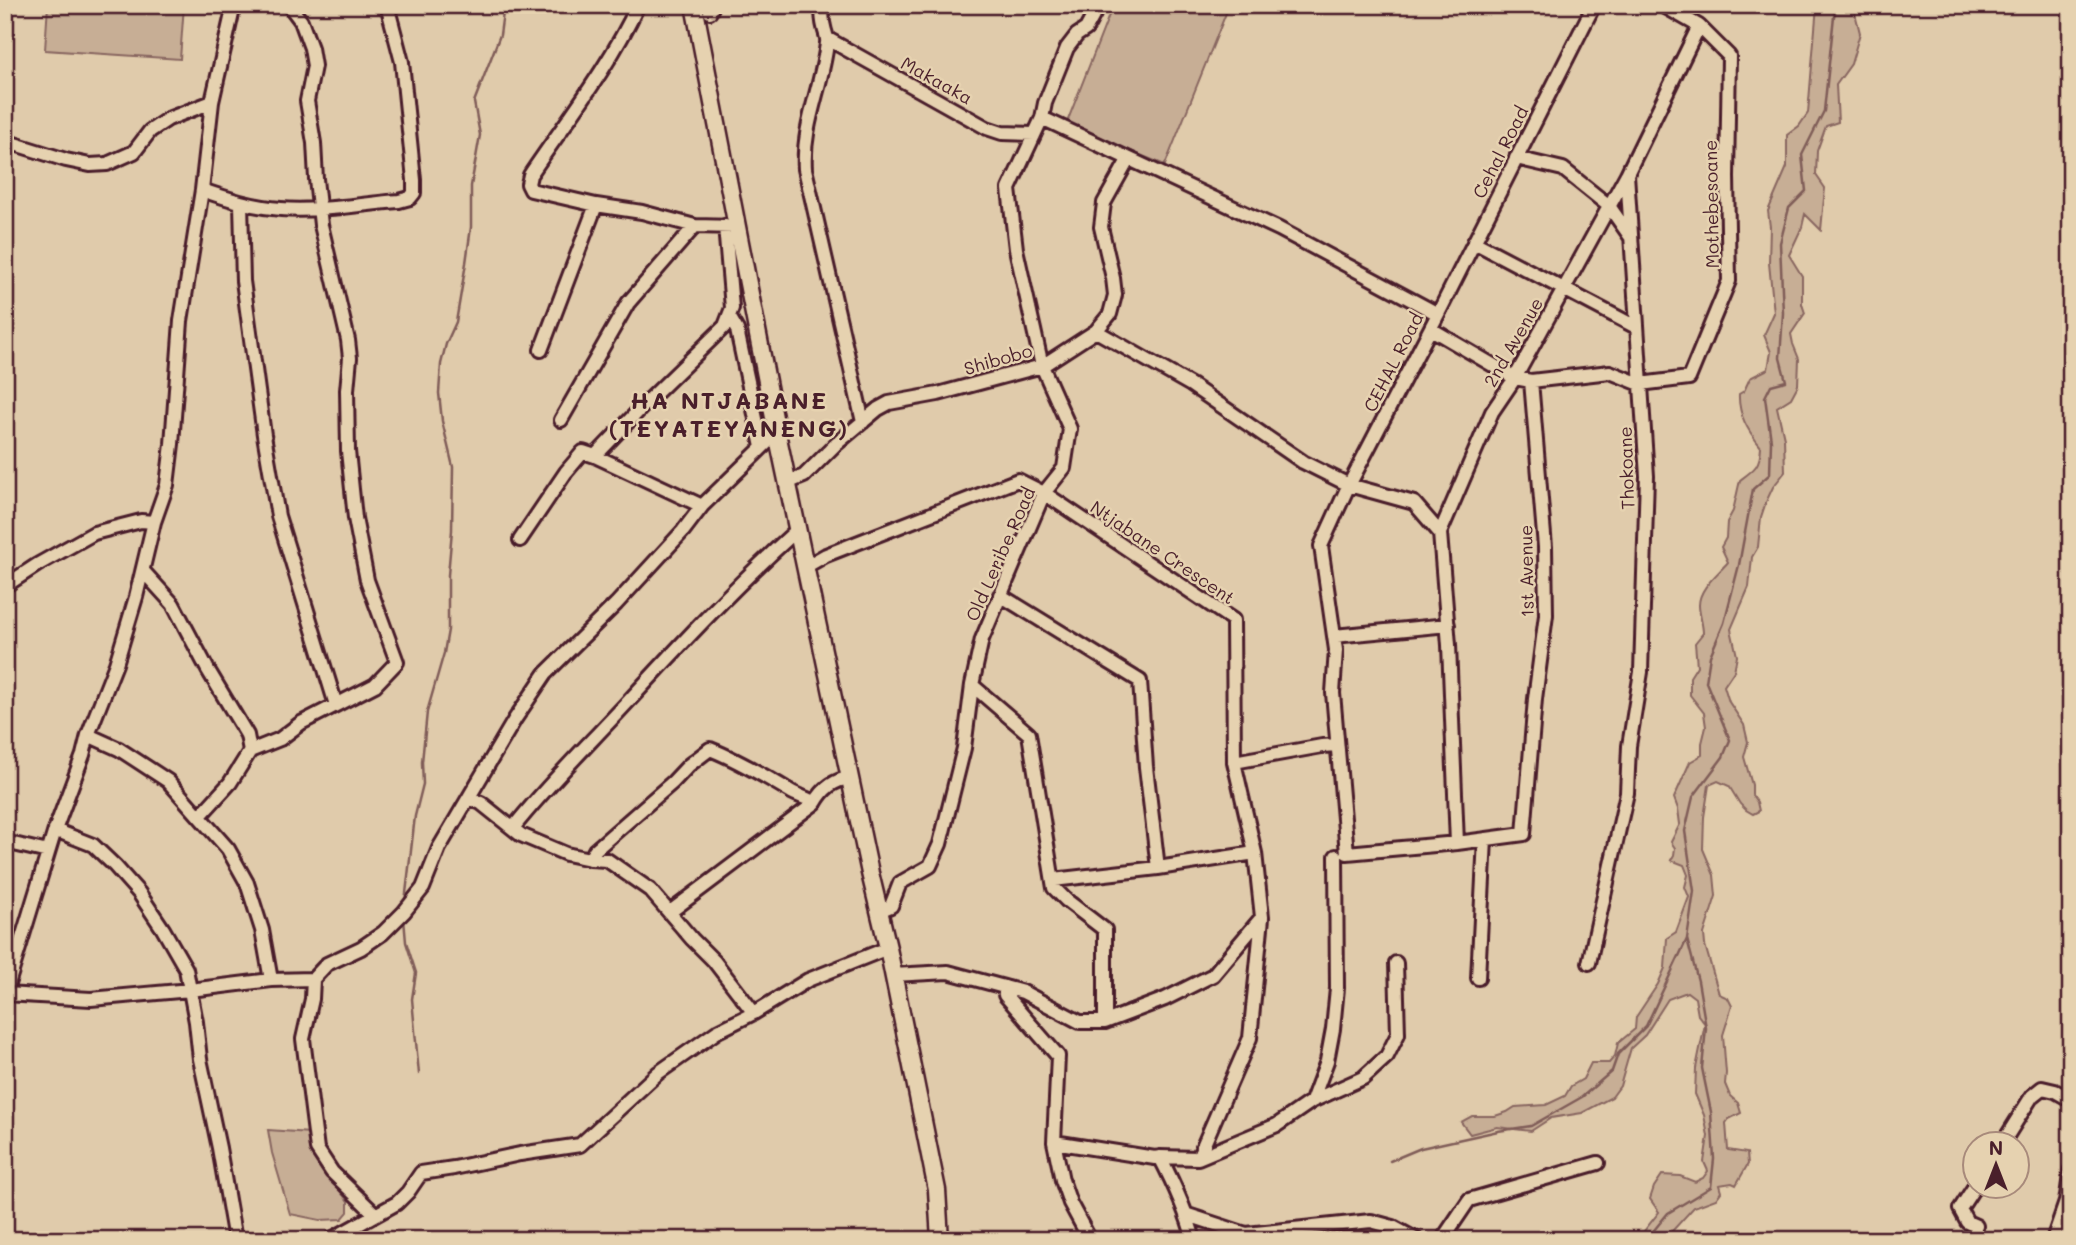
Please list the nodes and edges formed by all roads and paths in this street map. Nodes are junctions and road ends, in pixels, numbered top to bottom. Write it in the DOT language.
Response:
graph roads {
  1 [pos="234,5"];
  2 [pos="289,5"];
  3 [pos="387,5"];
  4 [pos="638,5"];
  5 [pos="694,5"];
  6 [pos="822,5"];
  7 [pos="1099,5"];
  8 [pos="1594,5"];
  9 [pos="1662,5"];
  10 [pos="1699,26"];
  11 [pos="828,39"];
  12 [pos="212,102"];
  13 [pos="1042,118"];
  14 [pos="1034,134"];
  15 [pos="5,141"];
  16 [pos="1516,158"];
  17 [pos="1128,160"];
  18 [pos="1627,174"];
  19 [pos="202,190"];
  20 [pos="241,204"];
  21 [pos="596,205"];
  22 [pos="1609,206"];
  23 [pos="319,208"];
  24 [pos="695,226"];
  25 [pos="730,226"];
  26 [pos="1630,236"];
  27 [pos="1474,242"];
  28 [pos="1564,289"];
  29 [pos="1438,314"];
  30 [pos="730,318"];
  31 [pos="1636,327"];
  32 [pos="1431,328"];
  33 [pos="1096,331"];
  34 [pos="541,350"];
  35 [pos="1042,366"];
  36 [pos="1515,378"];
  37 [pos="1531,381"];
  38 [pos="1640,384"];
  39 [pos="561,420"];
  40 [pos="863,422"];
  41 [pos="777,433"];
  42 [pos="762,447"];
  43 [pos="595,456"];
  44 [pos="788,483"];
  45 [pos="1349,485"];
  46 [pos="1044,494"];
  47 [pos="702,506"];
  48 [pos="154,522"];
  49 [pos="797,530"];
  50 [pos="1440,533"];
  51 [pos="520,540"];
  52 [pos="805,567"];
  53 [pos="143,571"];
  54 [pos="5,586"];
  55 [pos="1000,595"];
  56 [pos="1448,625"];
  57 [pos="1334,636"];
  58 [pos="972,685"];
  59 [pos="336,705"];
  60 [pos="88,735"];
  61 [pos="1337,745"];
  62 [pos="250,751"];
  63 [pos="1234,762"];
  64 [pos="850,778"];
  65 [pos="469,798"];
  66 [pos="815,803"];
  67 [pos="200,817"];
  68 [pos="513,828"];
  69 [pos="55,830"];
  70 [pos="1485,839"];
  71 [pos="5,842"];
  72 [pos="1457,843"];
  73 [pos="48,852"];
  74 [pos="1255,853"];
  75 [pos="1342,854"];
  76 [pos="590,859"];
  77 [pos="1158,868"];
  78 [pos="1053,880"];
  79 [pos="879,911"];
  80 [pos="670,912"];
  81 [pos="1262,917"];
  82 [pos="888,948"];
  83 [pos="1396,963"];
  84 [pos="1589,963"];
  85 [pos="9,965"];
  86 [pos="893,975"];
  87 [pos="1478,978"];
  88 [pos="313,979"];
  89 [pos="271,980"];
  90 [pos="1005,987"];
  91 [pos="190,990"];
  92 [pos="5,994"];
  93 [pos="754,1013"];
  94 [pos="1105,1022"];
  95 [pos="2071,1100"];
  96 [pos="1312,1101"];
  97 [pos="2010,1130"];
  98 [pos="1054,1142"];
  99 [pos="1160,1157"];
  100 [pos="1198,1158"];
  101 [pos="1598,1163"];
  102 [pos="2071,1169"];
  103 [pos="1966,1200"];
  104 [pos="375,1214"];
  105 [pos="1188,1215"];
  106 [pos="1976,1226"];
  107 [pos="235,1240"];
  108 [pos="330,1240"];
  109 [pos="940,1240"];
  110 [pos="1090,1240"];
  111 [pos="1194,1240"];
  112 [pos="1417,1240"];
  113 [pos="1442,1240"];
  114 [pos="2053,1240"];
  1 -- 12 [label="street"];
  2 -- 23 [label="street"];
  3 -- 23 [label="street"];
  4 -- 21 [label="street"];
  5 -- 25 [label="main road"];
  6 -- 11 [label="street"];
  7 -- 13 [label="street, Old Leribe Road"];
  8 -- 16 [label="street, Cehal Road"];
  9 -- 10 [label="street"];
  10 -- 18 [label="street, Thokoane"];
  10 -- 38 [label="street, Mothebesoane"];
  11 -- 14 [label="street, Makaaka"];
  11 -- 40 [label="street"];
  12 -- 15 [label="street"];
  12 -- 19 [label="street"];
  13 -- 14 [label="street, Old Leribe Road"];
  13 -- 17 [label="street, CEHAL Road"];
  14 -- 35 [label="street, Old Leribe Road"];
  16 -- 22 [label="street"];
  16 -- 27 [label="street, Cehal Road"];
  17 -- 29 [label="street, CEHAL Road"];
  17 -- 33 [label="street, Shibobo"];
  18 -- 22 [label="street, 2nd Avenue"];
  18 -- 26 [label="street, Thokoane"];
  19 -- 20 [label="street"];
  19 -- 48 [label="street"];
  20 -- 23 [label="street"];
  20 -- 59 [label="street"];
  21 -- 24 [label="street"];
  21 -- 34 [label="street"];
  22 -- 26 [label="street"];
  22 -- 28 [label="street, 2nd Avenue"];
  23 -- 59 [label="street"];
  24 -- 25 [label="street"];
  24 -- 39 [label="street"];
  25 -- 30 [label="street"];
  25 -- 41 [label="main road"];
  26 -- 31 [label="street, Thokoane"];
  27 -- 28 [label="street"];
  27 -- 29 [label="street, Cehal Road"];
  28 -- 31 [label="street"];
  28 -- 36 [label="street, 2nd Avenue"];
  29 -- 32 [label="street, CEHAL Road"];
  30 -- 42 [label="street"];
  30 -- 43 [label="street"];
  31 -- 38 [label="street, Thokoane"];
  32 -- 36 [label="street"];
  32 -- 45 [label="street, CEHAL Road"];
  33 -- 35 [label="street, Shibobo"];
  33 -- 45 [label="street"];
  35 -- 40 [label="street, Shibobo"];
  35 -- 46 [label="street, Old Leribe Road"];
  36 -- 37 [label="street"];
  36 -- 50 [label="street, 2nd Avenue"];
  37 -- 38 [label="street"];
  37 -- 70 [label="street, 1st Avenue"];
  38 -- 84 [label="street, Thokoane"];
  40 -- 44 [label="street, Shibobo"];
  41 -- 42 [label="street"];
  41 -- 44 [label="main road"];
  42 -- 47 [label="street"];
  43 -- 47 [label="street"];
  43 -- 51 [label="street"];
  44 -- 49 [label="main road"];
  45 -- 50 [label="street"];
  45 -- 57 [label="street, CEHAL Road"];
  46 -- 52 [label="street, Ntjabane Crescent"];
  46 -- 55 [label="street, Old Leribe Road"];
  46 -- 63 [label="street, Ntjabane Crescent"];
  47 -- 65 [label="street"];
  48 -- 53 [label="street"];
  48 -- 54 [label="street"];
  49 -- 52 [label="main road"];
  49 -- 68 [label="street"];
  50 -- 56 [label="street, 2nd Avenue"];
  52 -- 64 [label="main road"];
  53 -- 60 [label="street"];
  53 -- 62 [label="street"];
  55 -- 58 [label="street, Old Leribe Road"];
  55 -- 77 [label="street"];
  56 -- 57 [label="street"];
  56 -- 72 [label="street, 2nd Avenue"];
  57 -- 61 [label="street, CEHAL Road"];
  58 -- 78 [label="street"];
  58 -- 79 [label="street, Old Leribe Road"];
  59 -- 62 [label="street"];
  60 -- 67 [label="street"];
  60 -- 69 [label="street"];
  61 -- 63 [label="street"];
  61 -- 75 [label="street, CEHAL Road"];
  62 -- 67 [label="street"];
  63 -- 74 [label="street, Ntjabane Crescent"];
  64 -- 66 [label="street"];
  64 -- 79 [label="main road"];
  65 -- 68 [label="street"];
  65 -- 88 [label="street"];
  66 -- 76 [label="street"];
  66 -- 80 [label="street"];
  67 -- 89 [label="street"];
  68 -- 76 [label="street"];
  69 -- 73 [label="street"];
  69 -- 91 [label="street"];
  70 -- 72 [label="street, 1st Avenue"];
  70 -- 87 [label="street"];
  71 -- 73 [label="street"];
  72 -- 75 [label="street, 1st Avenue"];
  73 -- 85 [label="street"];
  74 -- 77 [label="street"];
  74 -- 81 [label="street, Ntjabane Crescent"];
  75 -- 96 [label="street, CEHAL Road"];
  76 -- 80 [label="street"];
  77 -- 78 [label="street"];
  78 -- 94 [label="street"];
  79 -- 82 [label="main road"];
  80 -- 93 [label="street"];
  81 -- 94 [label="street"];
  81 -- 100 [label="street, Ntjabane Crescent"];
  82 -- 86 [label="main road"];
  82 -- 93 [label="street"];
  83 -- 96 [label="street"];
  85 -- 92 [label="street"];
  86 -- 90 [label="street"];
  86 -- 109 [label="main road"];
  88 -- 89 [label="street"];
  88 -- 104 [label="street"];
  89 -- 91 [label="street"];
  90 -- 94 [label="street"];
  90 -- 98 [label="street"];
  91 -- 92 [label="street"];
  91 -- 107 [label="street"];
  93 -- 104 [label="street"];
  95 -- 97 [label="street"];
  96 -- 100 [label="street"];
  98 -- 99 [label="street"];
  98 -- 110 [label="street"];
  99 -- 100 [label="street"];
  99 -- 105 [label="street"];
  101 -- 113 [label="street"];
  102 -- 114 [label="street"];
  103 -- 106 [label="street"];
  104 -- 108 [label="street"];
  105 -- 111 [label="street"];
  105 -- 112 [label="street"];
}
